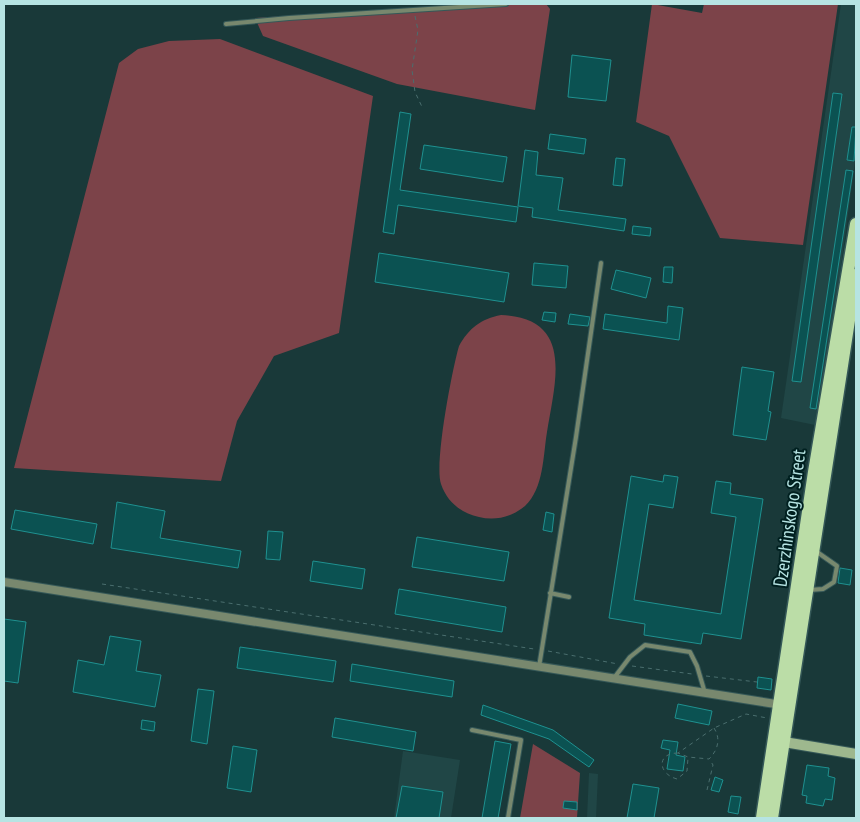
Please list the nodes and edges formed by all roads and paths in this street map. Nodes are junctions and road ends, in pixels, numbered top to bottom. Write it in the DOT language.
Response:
graph roads {
  1 [pos="506,4"];
  2 [pos="414,10"];
  3 [pos="226,24"];
  4 [pos="424,109"];
  5 [pos="856,224"];
  6 [pos="601,263"];
  7 [pos="856,275"];
  8 [pos="819,473"];
  9 [pos="813,549"];
  10 [pos="4,582"];
  11 [pos="102,584"];
  12 [pos="807,590"];
  13 [pos="550,593"];
  14 [pos="570,597"];
  15 [pos="542,650"];
  16 [pos="624,665"];
  17 [pos="539,667"];
  18 [pos="700,675"];
  19 [pos="613,679"];
  20 [pos="758,682"];
  21 [pos="705,693"];
  22 [pos="785,705"];
  23 [pos="771,719"];
  24 [pos="714,728"];
  25 [pos="472,730"];
  26 [pos="779,741"];
  27 [pos="678,753"];
  28 [pos="856,754"];
  29 [pos="688,757"];
  30 [pos="709,759"];
  31 [pos="707,790"];
  32 [pos="508,818"];
  33 [pos="762,818"];
  34 [pos="772,818"];
  1 -- 2 [label="lane"];
  2 -- 3 [label="lane"];
  2 -- 4 [label="path"];
  5 -- 8 [label="main road, Dzerzhinskogo Street"];
  6 -- 13 [label="lane"];
  7 -- 8 [label="main road, Dzerzhinskogo Street"];
  8 -- 9 [label="main road, Dzerzhinskogo Street"];
  8 -- 22 [label="main road, Dzerzhinskogo Street"];
  9 -- 12 [label="main road, Dzerzhinskogo Street"];
  9 -- 12 [label="lane"];
  10 -- 17 [label="street"];
  11 -- 15 [label="path"];
  12 -- 22 [label="main road, Dzerzhinskogo Street"];
  13 -- 14 [label="lane"];
  13 -- 15 [label="lane"];
  15 -- 16 [label="path"];
  15 -- 17 [label="lane"];
  16 -- 18 [label="path"];
  16 -- 18 [label="lane"];
  16 -- 19 [label="lane"];
  17 -- 19 [label="street"];
  18 -- 20 [label="path"];
  18 -- 21 [label="lane"];
  19 -- 21 [label="street"];
  21 -- 22 [label="street"];
  22 -- 26 [label="main road, Dzerzhinskogo Street"];
  23 -- 24 [label="path"];
  24 -- 27 [label="path"];
  24 -- 30 [label="path"];
  25 -- 32 [label="lane"];
  26 -- 28 [label="street"];
  26 -- 33 [label="main road, Dzerzhinskogo Street"];
  26 -- 34 [label="main road, Dzerzhinskogo Street"];
  27 -- 29 [label="path"];
  27 -- 29 [label="path"];
  29 -- 30 [label="path"];
  30 -- 31 [label="path"];
}
